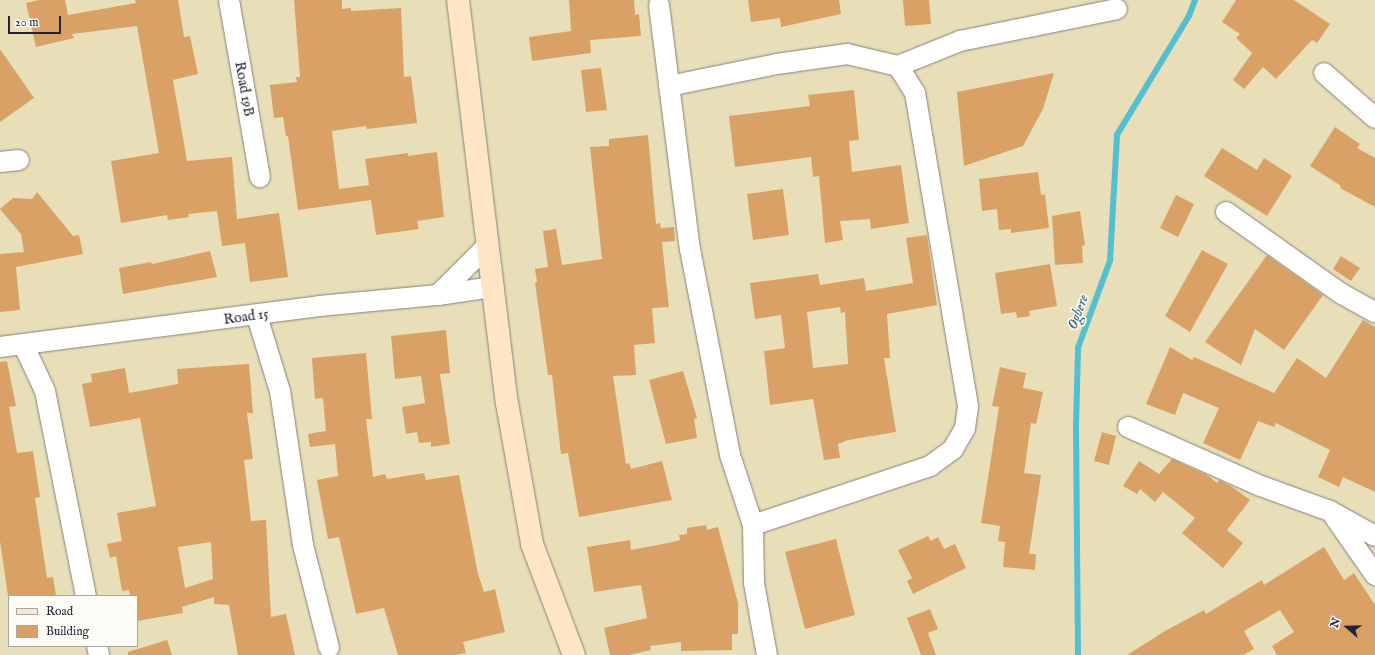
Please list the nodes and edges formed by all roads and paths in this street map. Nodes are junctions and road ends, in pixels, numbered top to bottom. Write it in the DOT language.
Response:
graph roads {
  1 [pos="228,0"];
  2 [pos="458,0"];
  3 [pos="659,5"];
  4 [pos="1117,9"];
  5 [pos="898,66"];
  6 [pos="1324,72"];
  7 [pos="669,86"];
  8 [pos="1375,118"];
  9 [pos="260,177"];
  10 [pos="1226,212"];
  11 [pos="487,246"];
  12 [pos="493,287"];
  13 [pos="438,296"];
  14 [pos="1375,312"];
  15 [pos="257,316"];
  16 [pos="23,344"];
  17 [pos="0,347"];
  18 [pos="1128,427"];
  19 [pos="1330,511"];
  20 [pos="753,525"];
  21 [pos="1375,536"];
  22 [pos="1375,575"];
  23 [pos="86,595"];
  24 [pos="329,648"];
  25 [pos="574,655"];
  26 [pos="767,655"];
  1 -- 9 [label="street, Road 19B"];
  2 -- 11 [label="street"];
  3 -- 7 [label="street"];
  4 -- 5 [label="street"];
  5 -- 7 [label="street"];
  5 -- 20 [label="street"];
  6 -- 8 [label="street"];
  7 -- 20 [label="street"];
  10 -- 14 [label="street"];
  11 -- 12 [label="street"];
  11 -- 13 [label="street"];
  12 -- 13 [label="street, Road 15"];
  12 -- 25 [label="street"];
  13 -- 15 [label="street, Road 15"];
  15 -- 16 [label="street, Road 15"];
  15 -- 24 [label="street"];
  16 -- 17 [label="street, Road 15"];
  16 -- 23 [label="street"];
  18 -- 19 [label="street"];
  19 -- 21 [label="street"];
  19 -- 22 [label="street"];
  20 -- 26 [label="street"];
}
